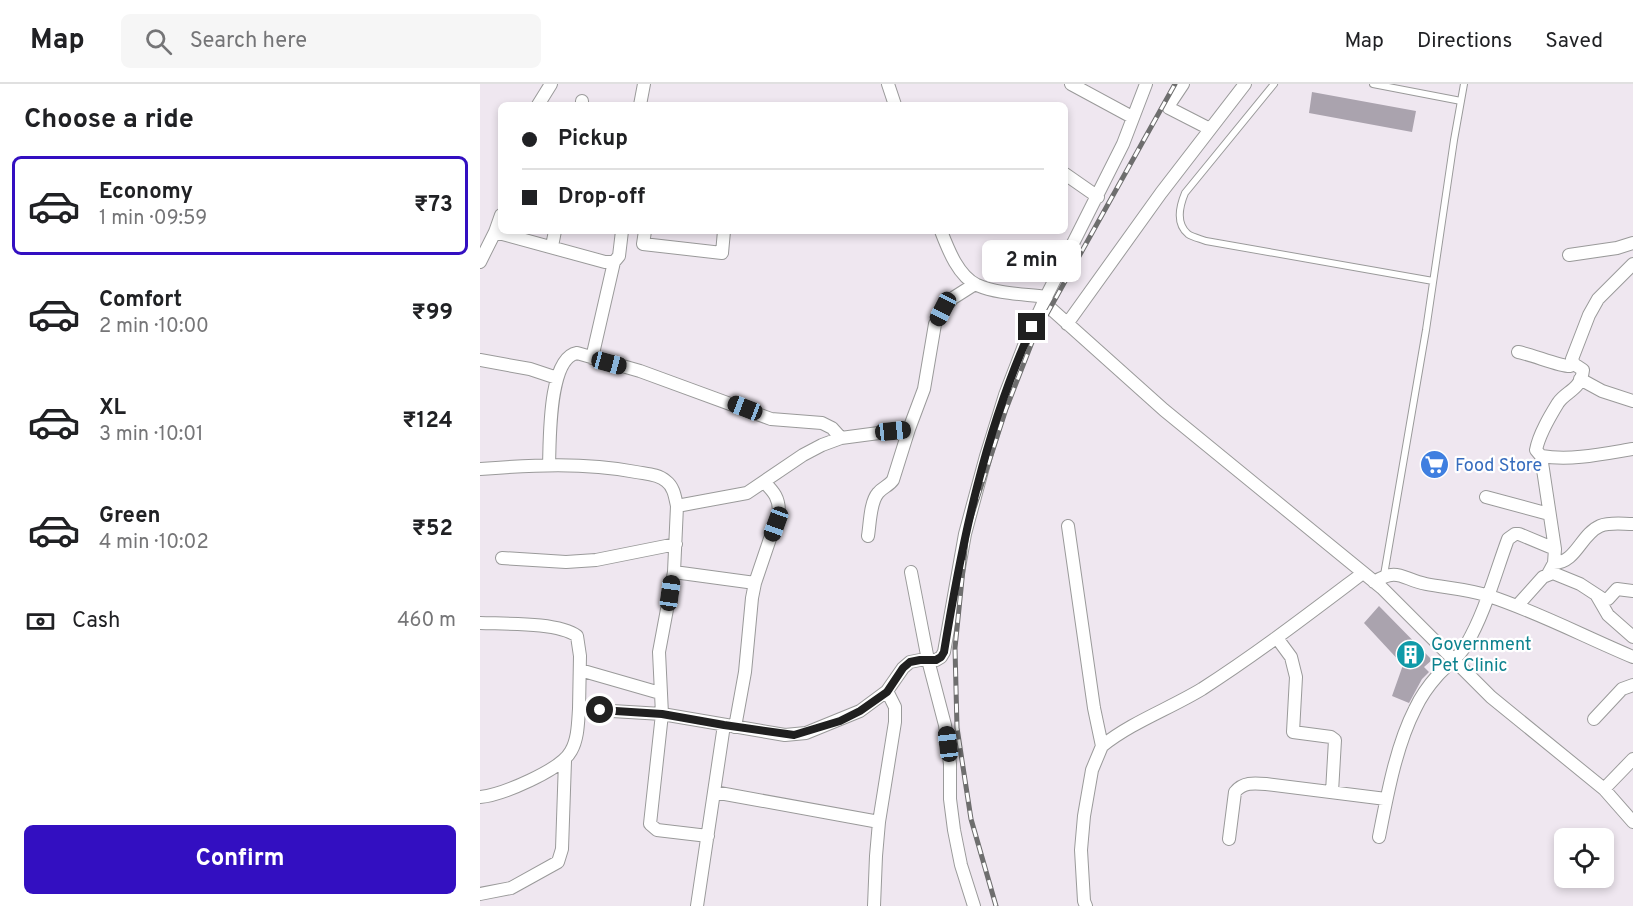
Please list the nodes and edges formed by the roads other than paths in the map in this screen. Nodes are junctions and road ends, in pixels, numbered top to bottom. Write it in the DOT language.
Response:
graph roads {
  1 [pos="551,84"];
  2 [pos="644,84"];
  3 [pos="888,84"];
  4 [pos="1071,84"];
  5 [pos="1146,84"];
  6 [pos="1183,84"];
  7 [pos="1245,84"];
  8 [pos="1274,84"];
  9 [pos="1373,84"];
  10 [pos="1464,84"];
  11 [pos="1461,101"];
  12 [pos="540,102"];
  13 [pos="641,102"];
  14 [pos="894,102"];
  15 [pos="1132,117"];
  16 [pos="1210,129"];
  17 [pos="1068,176"];
  18 [pos="1098,197"];
  19 [pos="498,224"];
  20 [pos="495,232"];
  21 [pos="498,233"];
  22 [pos="503,234"];
  23 [pos="554,234"];
  24 [pos="622,234"];
  25 [pos="645,234"];
  26 [pos="724,234"];
  27 [pos="942,234"];
  28 [pos="1629,244"];
  29 [pos="552,246"];
  30 [pos="1569,255"];
  31 [pos="1633,259"];
  32 [pos="480,262"];
  33 [pos="614,262"];
  34 [pos="1633,264"];
  35 [pos="1433,281"];
  36 [pos="975,284"];
  37 [pos="1046,297"];
  38 [pos="1067,324"];
  39 [pos="1518,352"];
  40 [pos="592,358"];
  41 [pos="480,360"];
  42 [pos="1573,362"];
  43 [pos="556,378"];
  44 [pos="1580,379"];
  45 [pos="1633,401"];
  46 [pos="909,429"];
  47 [pos="842,438"];
  48 [pos="1633,449"];
  49 [pos="1540,456"];
  50 [pos="549,465"];
  51 [pos="480,469"];
  52 [pos="765,483"];
  53 [pos="1486,496"];
  54 [pos="676,506"];
  55 [pos="1549,514"];
  56 [pos="1633,524"];
  57 [pos="1068,526"];
  58 [pos="868,536"];
  59 [pos="676,544"];
  60 [pos="1555,549"];
  61 [pos="502,558"];
  62 [pos="1551,568"];
  63 [pos="674,572"];
  64 [pos="911,572"];
  65 [pos="1363,573"];
  66 [pos="1379,578"];
  67 [pos="755,583"];
  68 [pos="1633,591"];
  69 [pos="1488,596"];
  70 [pos="1597,597"];
  71 [pos="1517,606"];
  72 [pos="480,623"];
  73 [pos="1633,637"];
  74 [pos="1277,638"];
  75 [pos="1633,657"];
  76 [pos="928,660"];
  77 [pos="1455,661"];
  78 [pos="580,670"];
  79 [pos="1633,685"];
  80 [pos="887,692"];
  81 [pos="660,693"];
  82 [pos="579,709"];
  83 [pos="662,714"];
  84 [pos="1594,719"];
  85 [pos="730,726"];
  86 [pos="1102,746"];
  87 [pos="1633,759"];
  88 [pos="565,761"];
  89 [pos="1604,789"];
  90 [pos="714,792"];
  91 [pos="1332,792"];
  92 [pos="480,797"];
  93 [pos="1386,799"];
  94 [pos="879,822"];
  95 [pos="1633,822"];
  96 [pos="708,836"];
  97 [pos="1379,837"];
  98 [pos="1229,840"];
  99 [pos="486,893"];
  100 [pos="491,906"];
  101 [pos="697,906"];
  102 [pos="874,906"];
  103 [pos="974,906"];
  104 [pos="1086,906"];
  1 -- 12 [label="street"];
  2 -- 13 [label="street"];
  3 -- 14 [label="street"];
  4 -- 15 [label="street"];
  5 -- 15 [label="street"];
  6 -- 16 [label="street"];
  7 -- 16 [label="street"];
  8 -- 35 [label="lane"];
  9 -- 11 [label="lane"];
  10 -- 11 [label="lane"];
  11 -- 35 [label="lane"];
  15 -- 18 [label="street"];
  16 -- 38 [label="street"];
  17 -- 18 [label="street"];
  18 -- 37 [label="street"];
  19 -- 20 [label="street"];
  20 -- 21 [label="street"];
  20 -- 32 [label="street"];
  22 -- 29 [label="street"];
  23 -- 29 [label="street"];
  24 -- 33 [label="street"];
  25 -- 26 [label="street"];
  27 -- 36 [label="street"];
  28 -- 30 [label="street"];
  28 -- 31 [label="street"];
  29 -- 33 [label="street"];
  33 -- 40 [label="street"];
  34 -- 42 [label="street"];
  35 -- 66 [label="lane"];
  36 -- 37 [label="street"];
  36 -- 46 [label="street"];
  37 -- 38 [label="street"];
  37 -- 76 [label="street"];
  38 -- 65 [label="street"];
  39 -- 42 [label="street"];
  40 -- 43 [label="street"];
  40 -- 47 [label="street"];
  41 -- 43 [label="street"];
  42 -- 44 [label="street"];
  43 -- 50 [label="street"];
  44 -- 45 [label="street"];
  44 -- 49 [label="street"];
  46 -- 47 [label="street"];
  46 -- 58 [label="street"];
  47 -- 52 [label="street"];
  48 -- 49 [label="street"];
  49 -- 55 [label="street"];
  50 -- 51 [label="street"];
  50 -- 54 [label="street"];
  52 -- 54 [label="street"];
  52 -- 67 [label="street"];
  53 -- 55 [label="street"];
  54 -- 59 [label="street"];
  55 -- 60 [label="street"];
  56 -- 62 [label="street"];
  57 -- 86 [label="street"];
  59 -- 61 [label="street"];
  59 -- 63 [label="street"];
  60 -- 62 [label="street"];
  60 -- 69 [label="street"];
  62 -- 70 [label="street"];
  62 -- 71 [label="street"];
  63 -- 67 [label="street"];
  63 -- 81 [label="street"];
  64 -- 76 [label="street"];
  65 -- 66 [label="street"];
  65 -- 74 [label="street"];
  66 -- 69 [label="street"];
  66 -- 77 [label="street"];
  67 -- 85 [label="street"];
  68 -- 70 [label="street"];
  69 -- 71 [label="street"];
  69 -- 77 [label="street"];
  70 -- 73 [label="street"];
  71 -- 75 [label="street"];
  72 -- 78 [label="street"];
  74 -- 86 [label="street"];
  74 -- 91 [label="street"];
  76 -- 80 [label="street"];
  76 -- 103 [label="street"];
  77 -- 89 [label="street"];
  77 -- 93 [label="street"];
  78 -- 81 [label="street"];
  78 -- 82 [label="street"];
  79 -- 84 [label="street"];
  80 -- 85 [label="street"];
  80 -- 94 [label="street"];
  81 -- 83 [label="street"];
  82 -- 83 [label="street"];
  82 -- 88 [label="street"];
  83 -- 85 [label="street"];
  83 -- 96 [label="street"];
  85 -- 90 [label="street"];
  86 -- 104 [label="street"];
  87 -- 89 [label="street"];
  88 -- 92 [label="street"];
  88 -- 99 [label="street"];
  89 -- 95 [label="street"];
  90 -- 94 [label="street"];
  90 -- 96 [label="street"];
  91 -- 93 [label="street"];
  91 -- 98 [label="street"];
  93 -- 97 [label="street"];
  94 -- 102 [label="street"];
  96 -- 101 [label="street"];
  99 -- 100 [label="street"];
}
